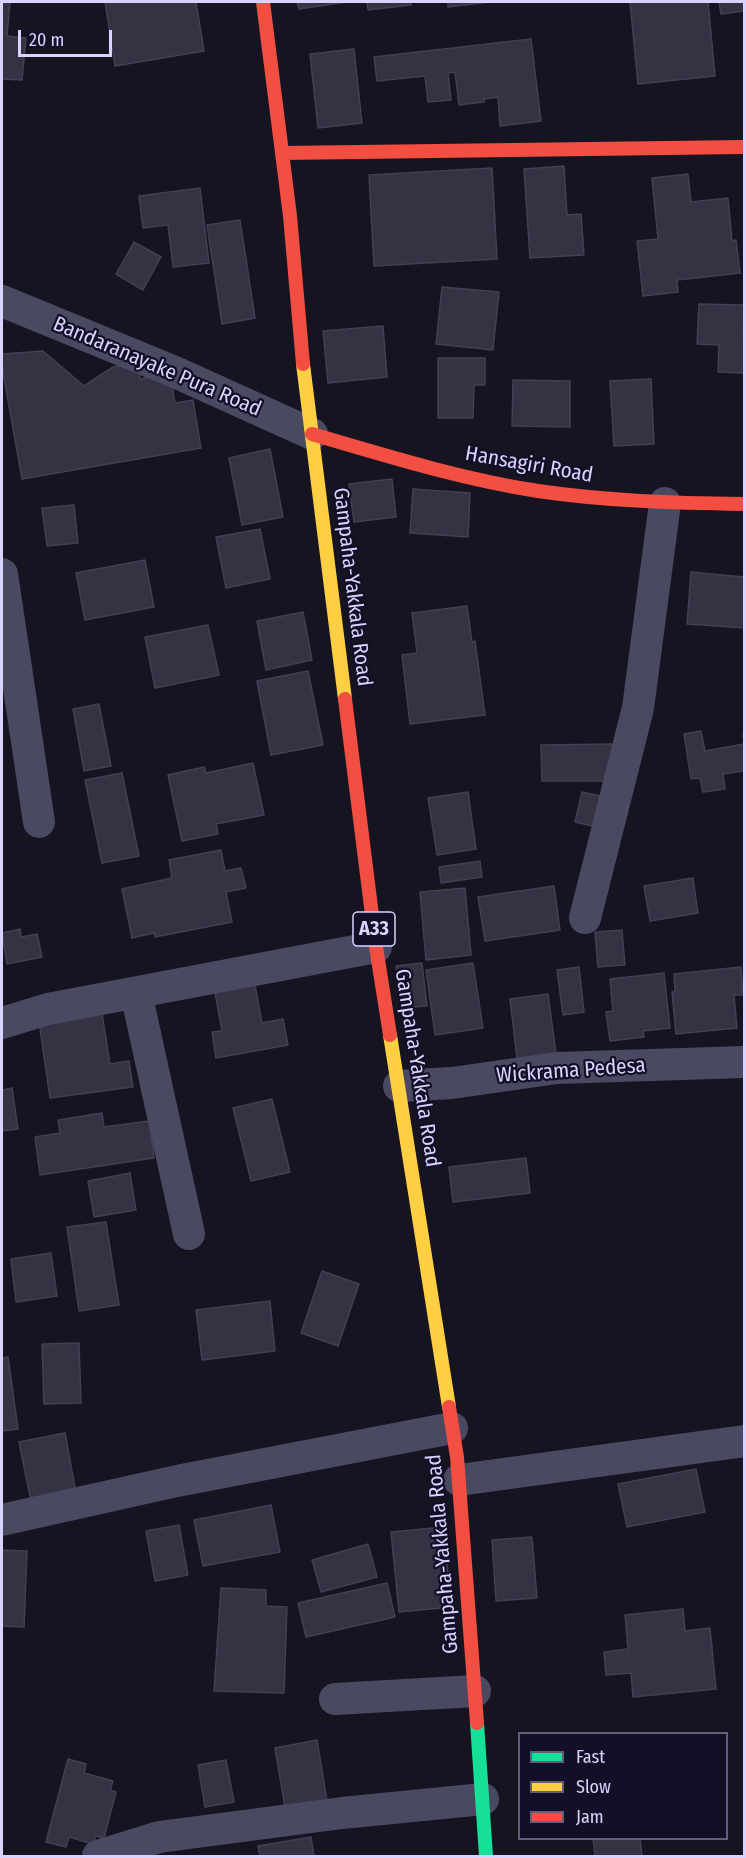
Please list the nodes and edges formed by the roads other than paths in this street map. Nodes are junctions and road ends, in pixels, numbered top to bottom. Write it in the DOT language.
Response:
graph roads {
  1 [pos="263,2"];
  2 [pos="744,147"];
  3 [pos="282,153"];
  4 [pos="2,301"];
  5 [pos="312,434"];
  6 [pos="665,503"];
  7 [pos="744,504"];
  8 [pos="2,574"];
  9 [pos="39,822"];
  10 [pos="585,918"];
  11 [pos="376,947"];
  12 [pos="136,993"];
  13 [pos="2,1023"];
  14 [pos="744,1062"];
  15 [pos="399,1086"];
  16 [pos="189,1234"];
  17 [pos="452,1428"];
  18 [pos="744,1442"];
  19 [pos="459,1480"];
  20 [pos="2,1520"];
  21 [pos="475,1690"];
  22 [pos="335,1699"];
  23 [pos="483,1799"];
  24 [pos="98,1857"];
  25 [pos="486,1857"];
  1 -- 3 [label="main road, Gampaha-Yakkala Road / A33"];
  2 -- 3 [label="main road"];
  3 -- 5 [label="main road, Gampaha-Yakkala Road / A33"];
  4 -- 5 [label="street, Bandaranayake Pura Road"];
  5 -- 6 [label="main road, Hansagiri Road"];
  5 -- 11 [label="main road, Gampaha-Yakkala Road / A33"];
  6 -- 7 [label="main road, Hansagiri Road"];
  6 -- 10 [label="street"];
  8 -- 9 [label="street"];
  11 -- 12 [label="street"];
  11 -- 15 [label="main road, Gampaha-Yakkala Road / A33"];
  12 -- 13 [label="street"];
  12 -- 16 [label="street"];
  14 -- 15 [label="street, Wickrama Pedesa"];
  15 -- 17 [label="main road, Gampaha-Yakkala Road / A33"];
  17 -- 19 [label="main road, Gampaha-Yakkala Road / A33"];
  17 -- 20 [label="street"];
  18 -- 19 [label="street"];
  19 -- 21 [label="main road, Gampaha-Yakkala Road / A33"];
  21 -- 22 [label="street"];
  21 -- 23 [label="main road, Gampaha-Yakkala Road / A33"];
  23 -- 24 [label="street"];
  23 -- 25 [label="main road, Gampaha-Yakkala Road / A33"];
}
